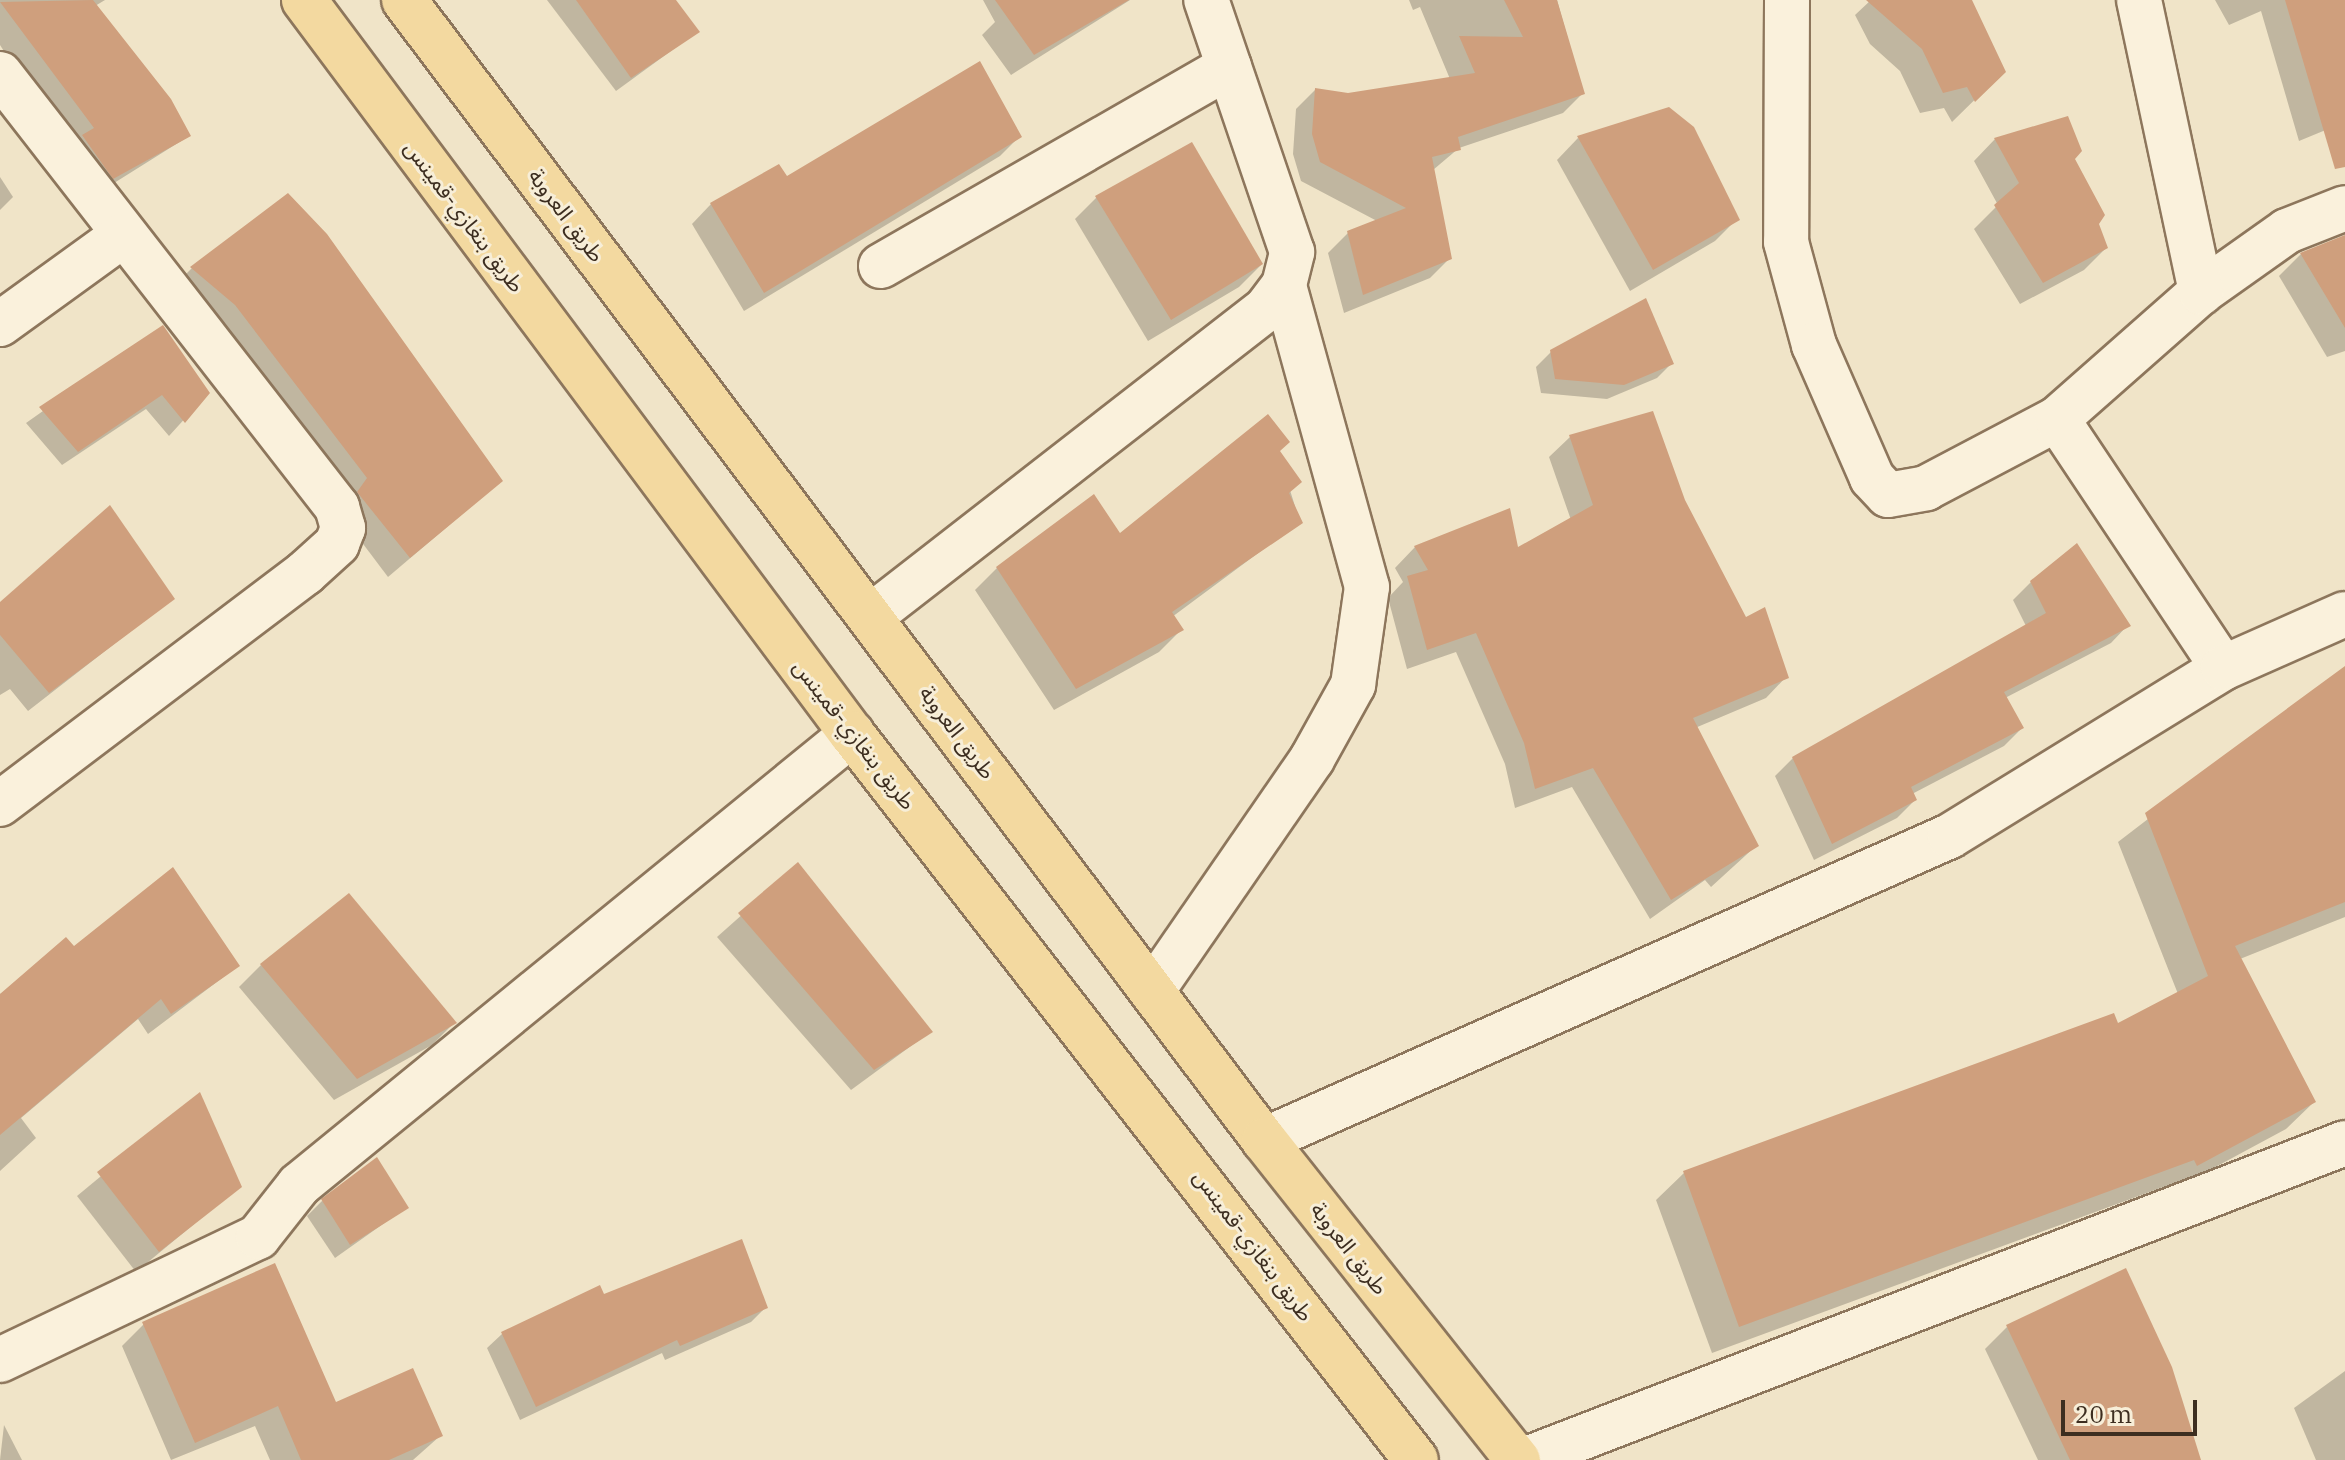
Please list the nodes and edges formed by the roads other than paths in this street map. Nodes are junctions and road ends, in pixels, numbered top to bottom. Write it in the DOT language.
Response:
graph roads {
  1 [pos="304,0"];
  2 [pos="404,0"];
  3 [pos="1206,0"];
  4 [pos="1787,0"];
  5 [pos="2139,0"];
  6 [pos="1229,67"];
  7 [pos="0,74"];
  8 [pos="2345,208"];
  9 [pos="120,237"];
  10 [pos="881,266"];
  11 [pos="1284,285"];
  12 [pos="2201,292"];
  13 [pos="0,324"];
  14 [pos="2057,419"];
  15 [pos="2345,614"];
  16 [pos="871,616"];
  17 [pos="2223,668"];
  18 [pos="852,734"];
  19 [pos="0,804"];
  20 [pos="1152,991"];
  21 [pos="1264,1140"];
  22 [pos="2345,1143"];
  23 [pos="0,1360"];
  24 [pos="1416,1460"];
  25 [pos="1521,1460"];
  1 -- 18 [label="main road, طريق بنغازي-قمينس"];
  2 -- 16 [label="main road, طريق العروبة"];
  3 -- 6 [label="street"];
  4 -- 14 [label="street"];
  5 -- 12 [label="street"];
  6 -- 10 [label="street"];
  6 -- 11 [label="street"];
  7 -- 9 [label="street"];
  8 -- 12 [label="street"];
  9 -- 13 [label="street"];
  9 -- 19 [label="street"];
  11 -- 16 [label="street"];
  11 -- 20 [label="street"];
  12 -- 14 [label="street"];
  14 -- 17 [label="street"];
  15 -- 17 [label="street"];
  16 -- 20 [label="main road, طريق العروبة"];
  17 -- 21 [label="street"];
  18 -- 23 [label="street"];
  18 -- 24 [label="main road, طريق بنغازي-قمينس"];
  20 -- 21 [label="main road, طريق العروبة"];
  21 -- 25 [label="main road, طريق العروبة"];
  22 -- 25 [label="street"];
}
